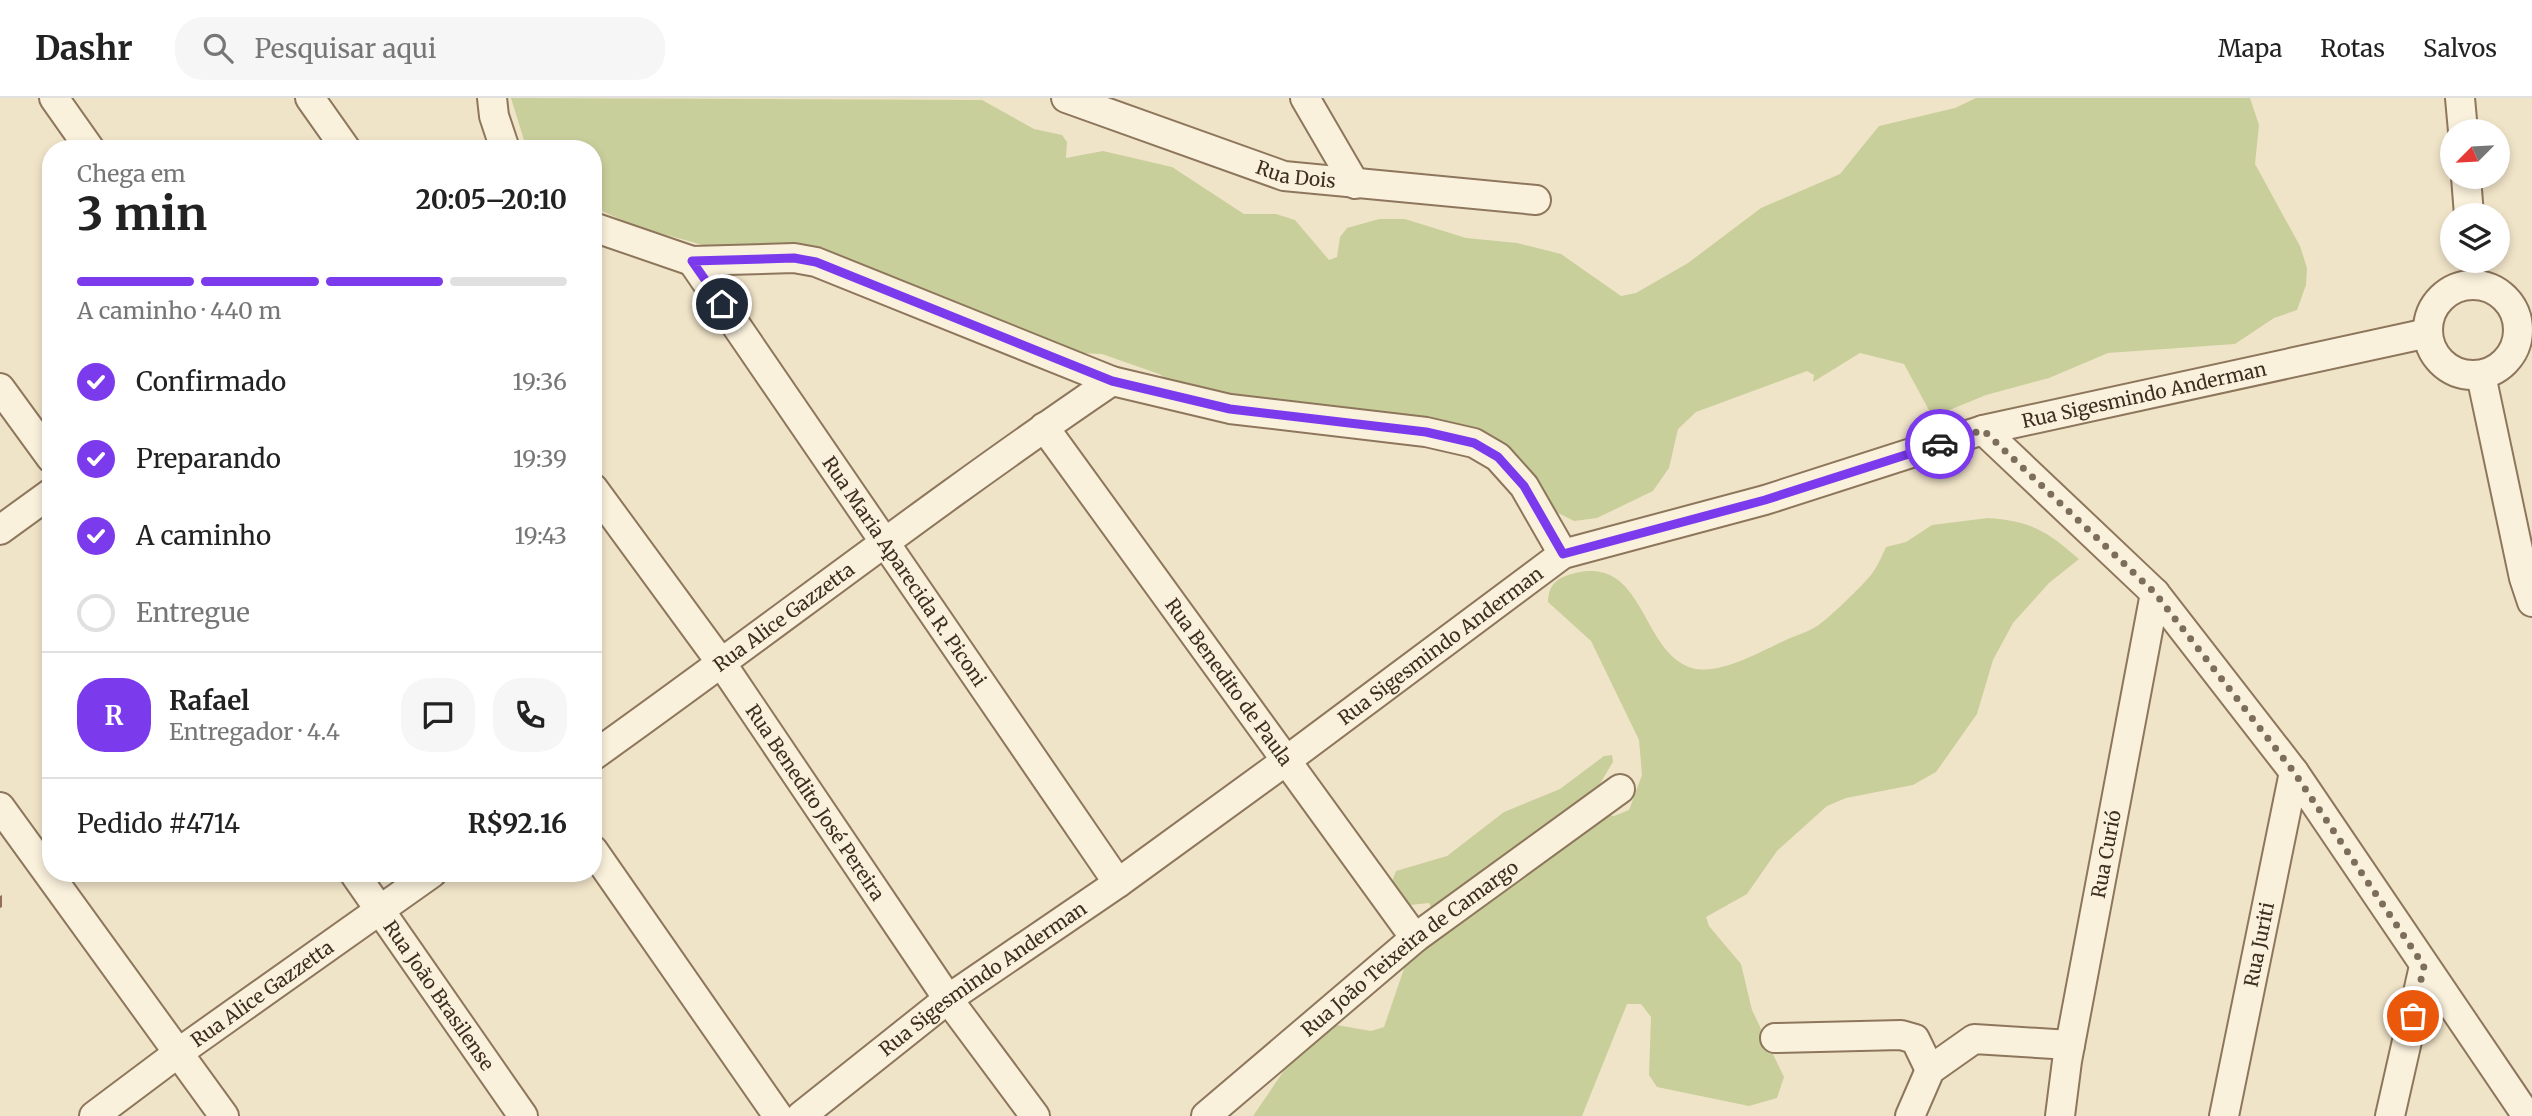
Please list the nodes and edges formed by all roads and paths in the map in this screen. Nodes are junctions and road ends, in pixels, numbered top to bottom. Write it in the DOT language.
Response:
graph roads {
  1 [pos="54,98"];
  2 [pos="310,98"];
  3 [pos="492,98"];
  4 [pos="1066,98"];
  5 [pos="1305,98"];
  6 [pos="84,140"];
  7 [pos="340,140"];
  8 [pos="502,140"];
  9 [pos="1355,184"];
  10 [pos="1536,200"];
  11 [pos="602,230"];
  12 [pos="692,261"];
  13 [pos="2472,273"];
  14 [pos="2474,273"];
  15 [pos="2525,314"];
  16 [pos="2428,333"];
  17 [pos="2481,375"];
  18 [pos="1112,381"];
  19 [pos="0,388"];
  20 [pos="1044,427"];
  21 [pos="1983,430"];
  22 [pos="42,445"];
  23 [pos="42,500"];
  24 [pos="602,500"];
  25 [pos="0,530"];
  26 [pos="884,541"];
  27 [pos="1563,554"];
  28 [pos="2529,584"];
  29 [pos="2155,593"];
  30 [pos="722,664"];
  31 [pos="602,750"];
  32 [pos="1287,761"];
  33 [pos="2294,772"];
  34 [pos="1620,789"];
  35 [pos="0,807"];
  36 [pos="602,863"];
  37 [pos="42,865"];
  38 [pos="54,882"];
  39 [pos="360,882"];
  40 [pos="420,882"];
  41 [pos="1118,883"];
  42 [pos="381,911"];
  43 [pos="1415,938"];
  44 [pos="2424,966"];
  45 [pos="948,999"];
  46 [pos="1774,1038"];
  47 [pos="2070,1045"];
  48 [pos="178,1053"];
  49 [pos="1930,1069"];
  50 [pos="94,1116"];
  51 [pos="224,1116"];
  52 [pos="523,1116"];
  53 [pos="778,1116"];
  54 [pos="801,1116"];
  55 [pos="1035,1116"];
  56 [pos="1206,1116"];
  57 [pos="1910,1116"];
  58 [pos="2060,1116"];
  59 [pos="2224,1116"];
  60 [pos="2390,1116"];
  61 [pos="2527,1116"];
  1 -- 6 [label="street"];
  2 -- 7 [label="street"];
  3 -- 8 [label="street"];
  4 -- 9 [label="street, Rua Dois"];
  5 -- 9 [label="street"];
  9 -- 10 [label="street, Rua Dois"];
  11 -- 12 [label="street"];
  12 -- 18 [label="street"];
  12 -- 26 [label="street, Rua Maria Aparecida R. Piconi"];
  13 -- 16 [label="street"];
  14 -- 15 [label="street"];
  15 -- 17 [label="street"];
  16 -- 17 [label="street"];
  16 -- 21 [label="street, Rua Sigesmindo Anderman"];
  17 -- 28 [label="street"];
  18 -- 20 [label="street, Rua Alice Gazzetta"];
  18 -- 27 [label="street"];
  19 -- 22 [label="street"];
  20 -- 26 [label="street, Rua Alice Gazzetta"];
  20 -- 32 [label="street, Rua Benedito de Paula"];
  21 -- 27 [label="street, Rua Sigesmindo Anderman"];
  21 -- 29 [label="street"];
  23 -- 25 [label="street"];
  24 -- 30 [label="street, Rua Benedito José Pereira"];
  26 -- 30 [label="street, Rua Alice Gazzetta"];
  26 -- 41 [label="street, Rua Maria Aparecida R. Piconi"];
  27 -- 32 [label="street, Rua Sigesmindo Anderman"];
  29 -- 33 [label="street"];
  29 -- 47 [label="street, Rua Curió"];
  30 -- 31 [label="street, Rua Alice Gazzetta"];
  30 -- 45 [label="street, Rua Benedito José Pereira"];
  32 -- 41 [label="street, Rua Sigesmindo Anderman"];
  32 -- 43 [label="street, Rua Benedito de Paula"];
  33 -- 44 [label="street"];
  33 -- 59 [label="street, Rua Juriti"];
  34 -- 43 [label="street, Rua João Teixeira de Camargo"];
  35 -- 37 [label="street"];
  36 -- 53 [label="street"];
  38 -- 48 [label="street"];
  39 -- 42 [label="street, Rua João Brasilense"];
  40 -- 42 [label="street, Rua Alice Gazzetta"];
  41 -- 45 [label="street, Rua Sigesmindo Anderman"];
  42 -- 48 [label="street, Rua Alice Gazzetta"];
  42 -- 52 [label="street, Rua João Brasilense"];
  43 -- 56 [label="street, Rua João Teixeira de Camargo"];
  44 -- 60 [label="street"];
  44 -- 61 [label="street"];
  45 -- 54 [label="street, Rua Sigesmindo Anderman"];
  45 -- 55 [label="street, Rua Benedito José Pereira"];
  46 -- 49 [label="street"];
  47 -- 49 [label="street"];
  47 -- 58 [label="street, Rua Curió"];
  48 -- 50 [label="street, Rua Alice Gazzetta"];
  48 -- 51 [label="street"];
  49 -- 57 [label="street"];
}
